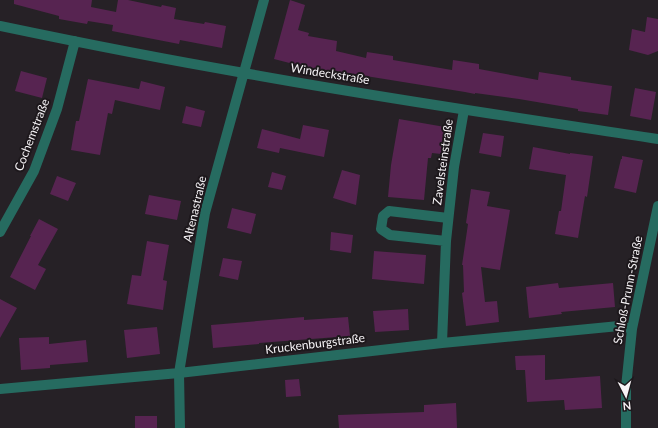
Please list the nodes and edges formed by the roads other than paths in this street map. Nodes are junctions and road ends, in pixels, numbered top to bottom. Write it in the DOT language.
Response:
graph roads {
  1 [pos="264,0"];
  2 [pos="0,26"];
  3 [pos="75,42"];
  4 [pos="244,73"];
  5 [pos="464,110"];
  6 [pos="658,139"];
  7 [pos="658,206"];
  8 [pos="448,218"];
  9 [pos="0,232"];
  10 [pos="446,241"];
  11 [pos="632,329"];
  12 [pos="442,342"];
  13 [pos="179,373"];
  14 [pos="0,389"];
  15 [pos="180,428"];
  16 [pos="626,428"];
  1 -- 4 [label="street, Altenastraße"];
  2 -- 3 [label="street, Windeckstraße"];
  3 -- 4 [label="street, Windeckstraße"];
  3 -- 9 [label="street, Cochemstraße"];
  4 -- 5 [label="street, Windeckstraße"];
  4 -- 13 [label="street, Altenastraße"];
  5 -- 6 [label="street, Windeckstraße"];
  5 -- 8 [label="street, Zavelsteinstraße"];
  7 -- 11 [label="street, Schloß-Prunn-Straße"];
  8 -- 10 [label="street, Zavelsteinstraße"];
  8 -- 10 [label="street, Zavelsteinstraße"];
  10 -- 12 [label="street, Zavelsteinstraße"];
  11 -- 12 [label="street, Kruckenburgstraße"];
  11 -- 16 [label="street, Schloß-Prunn-Straße"];
  12 -- 13 [label="street, Kruckenburgstraße"];
  13 -- 14 [label="street, Kruckenburgstraße"];
  13 -- 15 [label="street, Altenastraße"];
}
